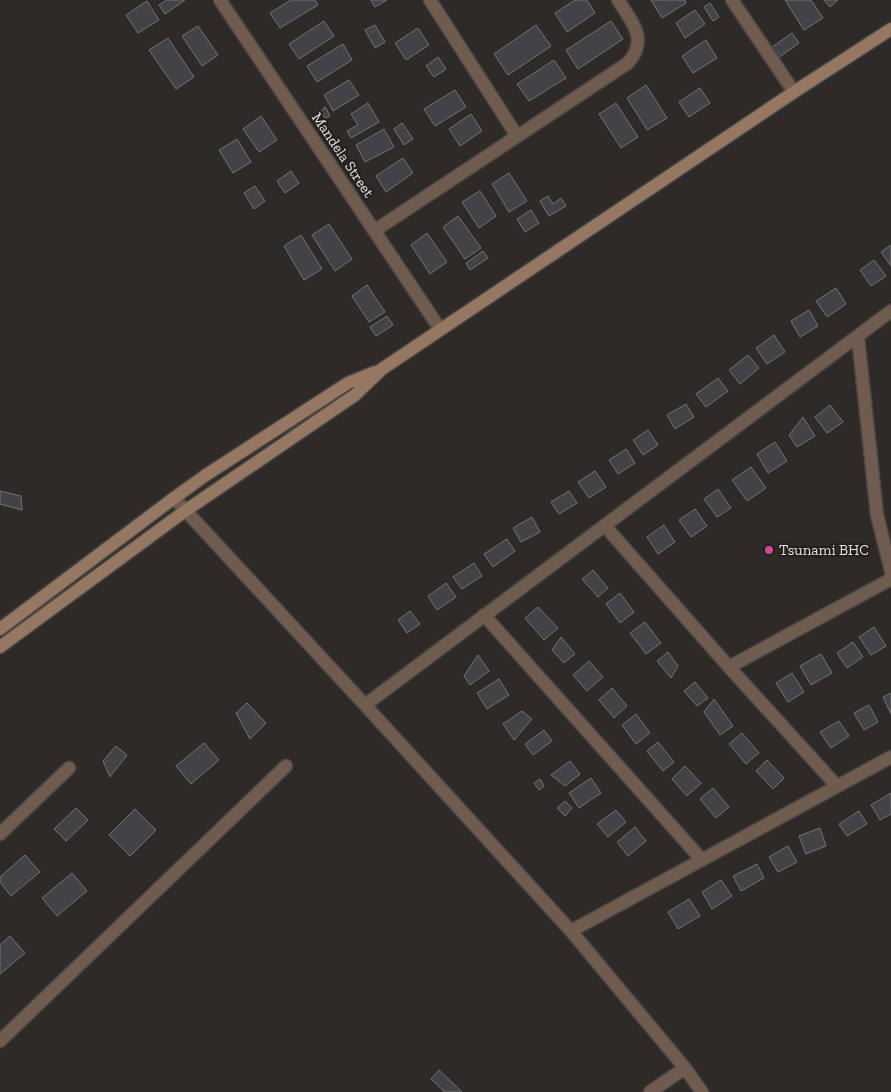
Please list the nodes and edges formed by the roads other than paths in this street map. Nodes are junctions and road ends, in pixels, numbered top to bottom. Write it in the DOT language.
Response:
graph roads {
  1 [pos="220,0"];
  2 [pos="618,0"];
  3 [pos="732,0"];
  4 [pos="434,1"];
  5 [pos="891,29"];
  6 [pos="794,92"];
  7 [pos="517,136"];
  8 [pos="374,231"];
  9 [pos="891,311"];
  10 [pos="440,329"];
  11 [pos="858,337"];
  12 [pos="382,369"];
  13 [pos="174,498"];
  14 [pos="185,511"];
  15 [pos="605,526"];
  16 [pos="891,571"];
  17 [pos="891,579"];
  18 [pos="484,616"];
  19 [pos="0,629"];
  20 [pos="0,647"];
  21 [pos="729,667"];
  22 [pos="365,705"];
  23 [pos="891,756"];
  24 [pos="286,766"];
  25 [pos="69,768"];
  26 [pos="837,786"];
  27 [pos="0,834"];
  28 [pos="702,860"];
  29 [pos="571,931"];
  30 [pos="0,1041"];
  31 [pos="686,1068"];
  32 [pos="650,1092"];
  33 [pos="702,1092"];
  1 -- 8 [label="street, Mandela Street"];
  2 -- 7 [label="street"];
  3 -- 6 [label="street"];
  4 -- 7 [label="street"];
  5 -- 6 [label="main road"];
  6 -- 10 [label="main road"];
  7 -- 8 [label="street"];
  8 -- 10 [label="street, Mandela Street"];
  9 -- 11 [label="street"];
  10 -- 12 [label="main road"];
  11 -- 15 [label="street"];
  11 -- 16 [label="street"];
  12 -- 13 [label="main road"];
  12 -- 14 [label="main road"];
  13 -- 14 [label="street"];
  13 -- 19 [label="main road"];
  14 -- 20 [label="main road"];
  14 -- 22 [label="street"];
  15 -- 18 [label="street"];
  15 -- 21 [label="street"];
  17 -- 21 [label="street"];
  18 -- 22 [label="street"];
  18 -- 28 [label="street"];
  21 -- 26 [label="street"];
  22 -- 29 [label="street"];
  23 -- 26 [label="street"];
  24 -- 30 [label="street"];
  25 -- 27 [label="street"];
  26 -- 28 [label="street"];
  28 -- 29 [label="street"];
  29 -- 31 [label="street"];
  31 -- 32 [label="street"];
  31 -- 33 [label="street"];
}
